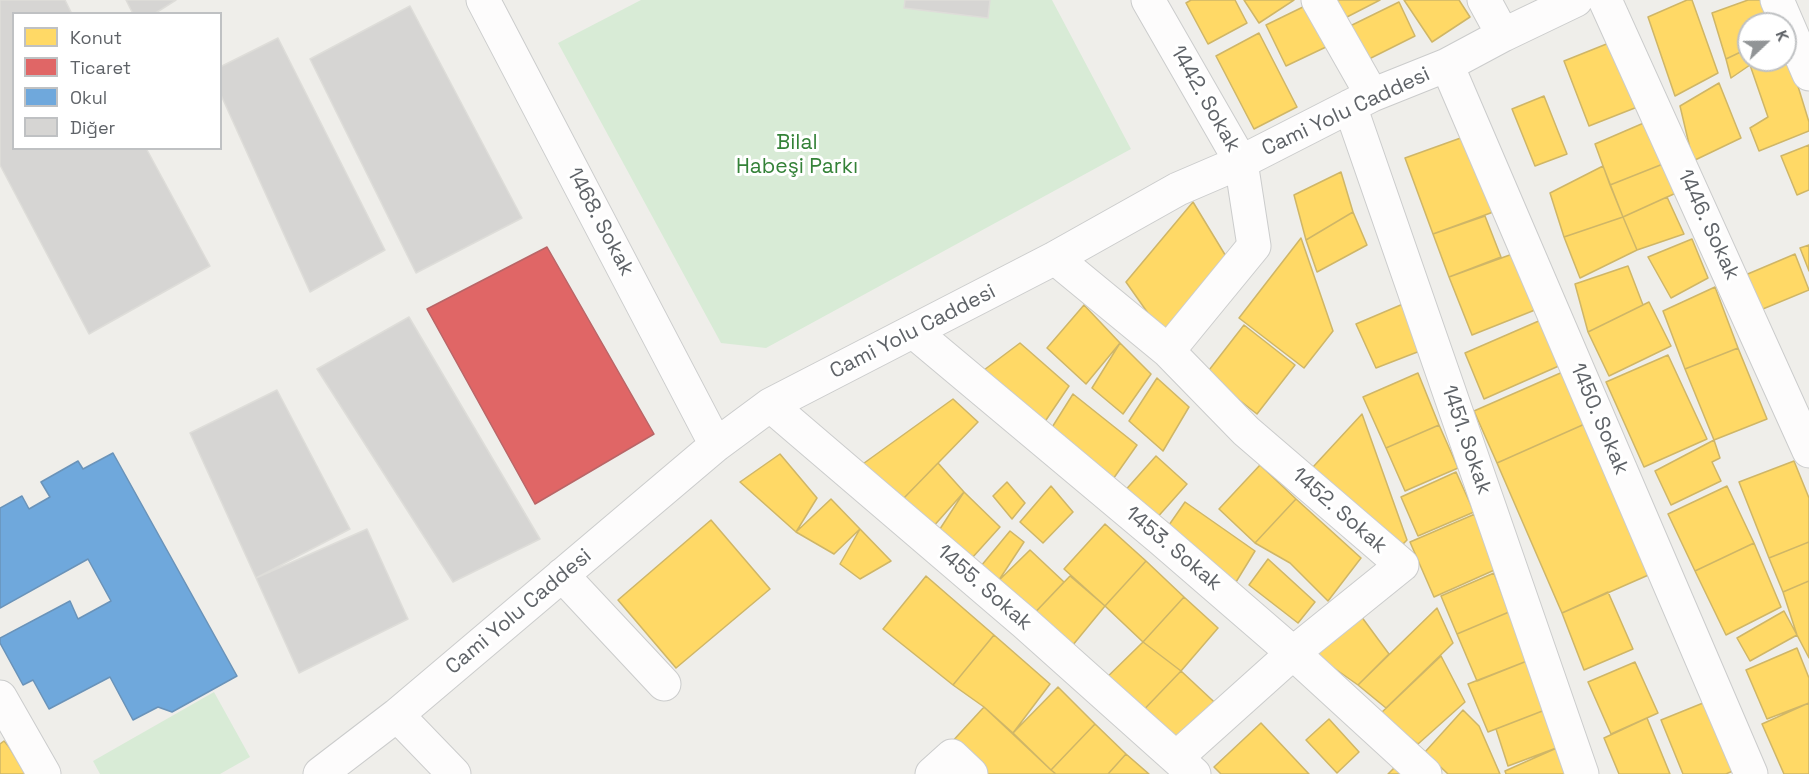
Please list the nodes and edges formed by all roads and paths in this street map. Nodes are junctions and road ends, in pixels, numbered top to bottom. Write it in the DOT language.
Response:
graph roads {
  1 [pos="483,0"];
  2 [pos="1148,0"];
  3 [pos="1318,0"];
  4 [pos="1484,0"];
  5 [pos="1576,0"];
  6 [pos="1605,0"];
  7 [pos="1777,0"];
  8 [pos="1503,35"];
  9 [pos="1447,64"];
  10 [pos="1809,74"];
  11 [pos="1361,101"];
  12 [pos="1241,162"];
  13 [pos="1055,258"];
  14 [pos="914,332"];
  15 [pos="1168,351"];
  16 [pos="770,405"];
  17 [pos="1801,410"];
  18 [pos="716,445"];
  19 [pos="1809,451"];
  20 [pos="562,575"];
  21 [pos="1293,653"];
  22 [pos="664,684"];
  23 [pos="0,697"];
  24 [pos="397,715"];
  25 [pos="1185,766"];
  26 [pos="44,774"];
  27 [pos="320,774"];
  28 [pos="454,774"];
  29 [pos="932,774"];
  30 [pos="971,774"];
  31 [pos="1425,774"];
  32 [pos="1582,774"];
  33 [pos="1751,774"];
  1 -- 18 [label="street, 1468. Sokak"];
  2 -- 12 [label="street, 1442. Sokak"];
  3 -- 11 [label="street, 1451. Sokak"];
  4 -- 8 [label="street"];
  5 -- 8 [label="street, Cami Yolu Caddesi"];
  6 -- 17 [label="street, 1446. Sokak"];
  7 -- 10 [label="street"];
  8 -- 9 [label="street, Cami Yolu Caddesi"];
  9 -- 11 [label="street, Cami Yolu Caddesi"];
  9 -- 33 [label="street, 1450. Sokak"];
  11 -- 12 [label="street, Cami Yolu Caddesi"];
  11 -- 32 [label="street, 1451. Sokak"];
  12 -- 13 [label="street, Cami Yolu Caddesi"];
  12 -- 15 [label="street, 1442. Sokak"];
  13 -- 14 [label="street, Cami Yolu Caddesi"];
  13 -- 15 [label="street, 1452. Sokak"];
  14 -- 16 [label="street, Cami Yolu Caddesi"];
  14 -- 21 [label="street, 1453. Sokak"];
  15 -- 21 [label="street, 1452. Sokak"];
  16 -- 18 [label="street, Cami Yolu Caddesi"];
  16 -- 25 [label="street, 1455. Sokak"];
  17 -- 19 [label="street, 1446. Sokak"];
  18 -- 20 [label="street, Cami Yolu Caddesi"];
  20 -- 22 [label="street"];
  20 -- 24 [label="street, Cami Yolu Caddesi"];
  21 -- 25 [label="street, 1452. Sokak"];
  21 -- 31 [label="street, 1453. Sokak"];
  23 -- 26 [label="street"];
  24 -- 27 [label="street, Cami Yolu Caddesi"];
  24 -- 28 [label="street"];
  29 -- 30 [label="street"];
}
